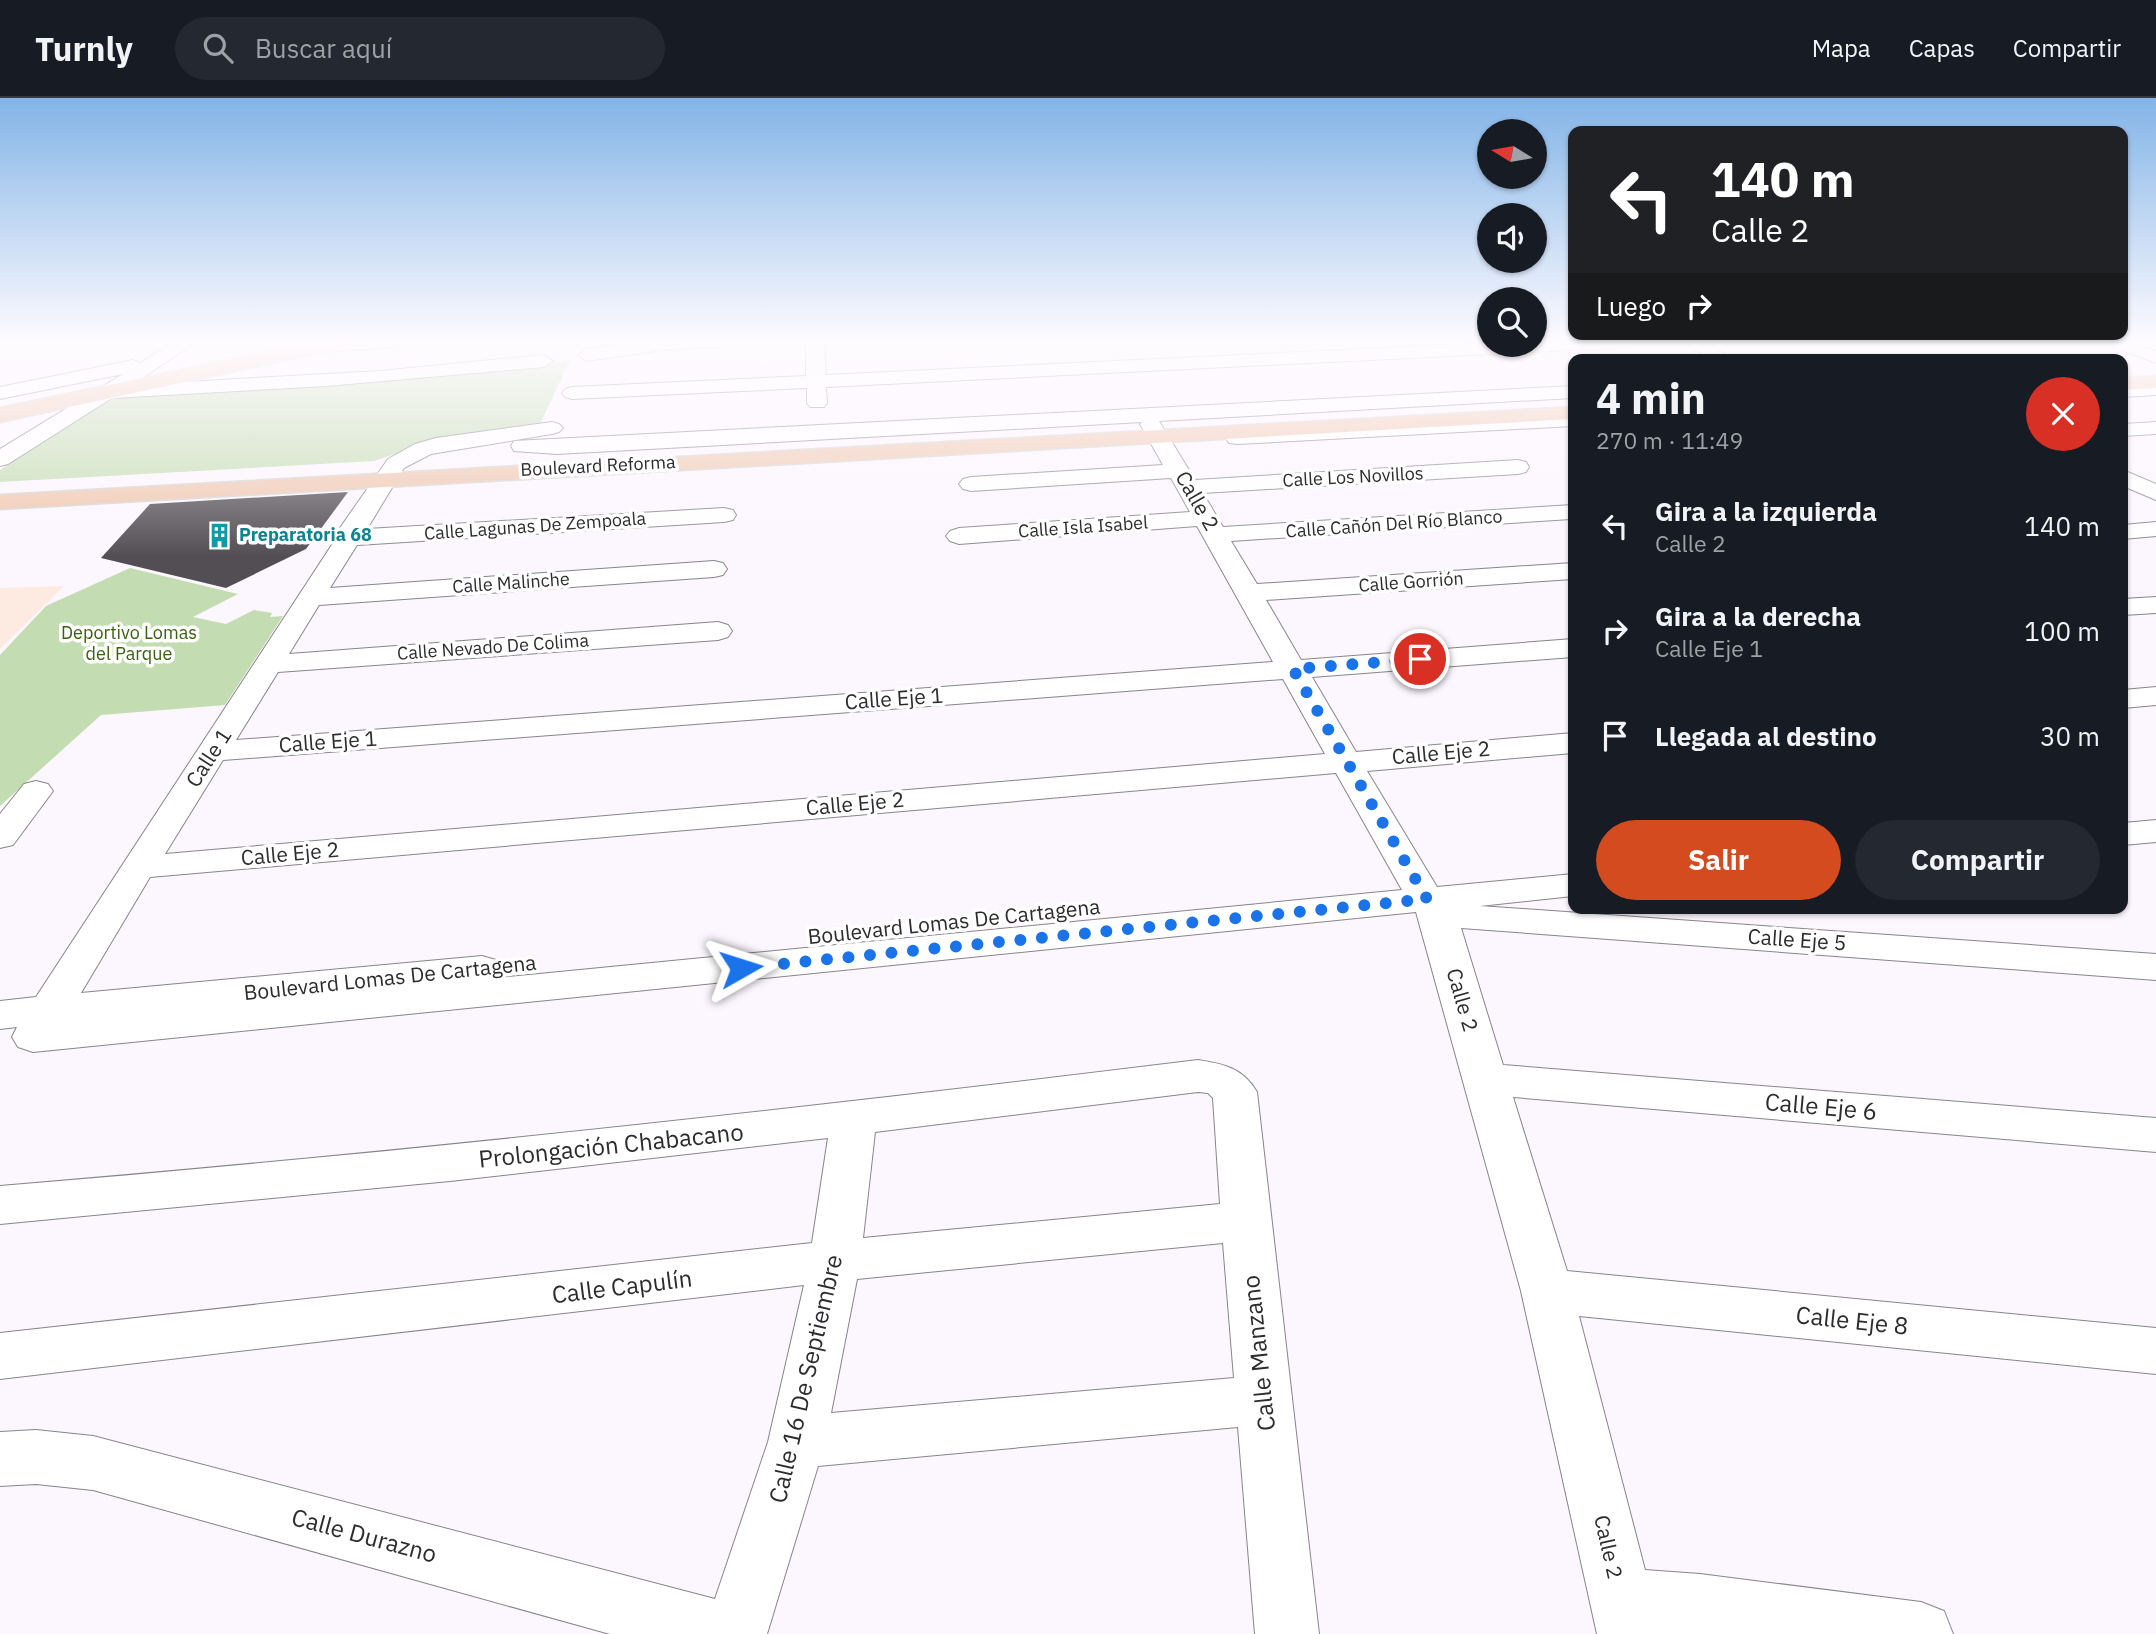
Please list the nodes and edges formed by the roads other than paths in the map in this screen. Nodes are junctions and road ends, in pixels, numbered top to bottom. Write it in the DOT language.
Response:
graph roads {
  1 [pos="72,414"];
  2 [pos="565,414"];
  3 [pos="818,414"];
  4 [pos="1167,414"];
  5 [pos="1422,414"];
  6 [pos="1560,414"];
  7 [pos="1568,420"];
  8 [pos="2156,428"];
  9 [pos="2128,430"];
  10 [pos="818,432"];
  11 [pos="1158,434"];
  12 [pos="548,438"];
  13 [pos="0,459"];
  14 [pos="1518,467"];
  15 [pos="2128,475"];
  16 [pos="387,476"];
  17 [pos="1184,479"];
  18 [pos="2154,481"];
  19 [pos="971,484"];
  20 [pos="0,488"];
  21 [pos="0,502"];
  22 [pos="1568,512"];
  23 [pos="724,515"];
  24 [pos="1212,527"];
  25 [pos="2156,529"];
  26 [pos="2128,532"];
  27 [pos="959,536"];
  28 [pos="346,538"];
  29 [pos="713,569"];
  30 [pos="1568,571"];
  31 [pos="1250,593"];
  32 [pos="309,598"];
  33 [pos="2156,605"];
  34 [pos="2128,607"];
  35 [pos="718,631"];
  36 [pos="1568,648"];
  37 [pos="268,664"];
  38 [pos="1293,669"];
  39 [pos="2156,696"];
  40 [pos="2128,699"];
  41 [pos="1568,743"];
  42 [pos="214,751"];
  43 [pos="1346,761"];
  44 [pos="36,791"];
  45 [pos="2156,809"];
  46 [pos="2128,812"];
  47 [pos="2156,831"];
  48 [pos="2128,834"];
  49 [pos="0,837"];
  50 [pos="1568,864"];
  51 [pos="138,867"];
  52 [pos="1568,885"];
  53 [pos="1425,897"];
  54 [pos="1568,911"];
  55 [pos="1603,914"];
  56 [pos="2156,967"];
  57 [pos="27,1021"];
  58 [pos="1220,1079"];
  59 [pos="1485,1079"];
  60 [pos="854,1119"];
  61 [pos="2156,1135"];
  62 [pos="0,1205"];
  63 [pos="1244,1221"];
  64 [pos="835,1261"];
  65 [pos="1547,1291"];
  66 [pos="2156,1351"];
  67 [pos="0,1356"];
  68 [pos="1266,1400"];
  69 [pos="797,1442"];
  70 [pos="0,1459"];
  71 [pos="1625,1617"];
  72 [pos="725,1634"];
  73 [pos="735,1634"];
  74 [pos="1287,1634"];
  75 [pos="1921,1634"];
  1 -- 13 [label="street"];
  2 -- 12 [label="street"];
  3 -- 10 [label="street"];
  4 -- 10 [label="street"];
  5 -- 11 [label="main road, Boulevard Reforma"];
  6 -- 11 [label="main road, Boulevard Reforma"];
  7 -- 11 [label="street"];
  8 -- 9 [label="street"];
  10 -- 12 [label="street"];
  11 -- 16 [label="main road, Boulevard Reforma"];
  11 -- 17 [label="street, Calle 2"];
  12 -- 16 [label="street"];
  14 -- 17 [label="street, Calle Los Novillos"];
  15 -- 18 [label="street"];
  16 -- 20 [label="main road, Boulevard Reforma"];
  16 -- 21 [label="main road, Boulevard Reforma"];
  16 -- 28 [label="street, Calle 1"];
  17 -- 19 [label="street"];
  17 -- 24 [label="street, Calle 2"];
  22 -- 24 [label="street, Calle Cañón Del Río Blanco"];
  23 -- 28 [label="street, Calle Lagunas De Zempoala"];
  24 -- 27 [label="street, Calle Isla Isabel"];
  24 -- 31 [label="street, Calle 2"];
  25 -- 26 [label="street"];
  28 -- 32 [label="street, Calle 1"];
  29 -- 32 [label="street, Calle Malinche"];
  30 -- 31 [label="street, Calle Gorrión"];
  31 -- 38 [label="street, Calle 2"];
  32 -- 37 [label="street, Calle 1"];
  33 -- 34 [label="street"];
  35 -- 37 [label="street, Calle Nevado De Colima"];
  36 -- 38 [label="street, Calle Eje 1"];
  37 -- 42 [label="street, Calle 1"];
  38 -- 42 [label="street, Calle Eje 1"];
  38 -- 43 [label="street, Calle 2"];
  39 -- 40 [label="street"];
  41 -- 43 [label="street, Calle Eje 2"];
  42 -- 51 [label="street, Calle 1"];
  43 -- 51 [label="street, Calle Eje 2"];
  43 -- 53 [label="street, Calle 2"];
  44 -- 49 [label="street"];
  45 -- 46 [label="street"];
  47 -- 48 [label="street"];
  50 -- 53 [label="street, Boulevard Lomas De Cartagena"];
  51 -- 57 [label="street, Calle 1"];
  52 -- 53 [label="street, Boulevard Lomas De Cartagena"];
  53 -- 54 [label="street, Calle Eje 5"];
  53 -- 57 [label="street, Boulevard Lomas De Cartagena"];
  53 -- 59 [label="street, Calle 2"];
  55 -- 56 [label="street, Calle Eje 5"];
  58 -- 60 [label="street, Prolongación Chabacano"];
  58 -- 63 [label="street, Calle Manzano"];
  59 -- 61 [label="street, Calle Eje 6"];
  59 -- 65 [label="street, Calle 2"];
  60 -- 62 [label="street, Prolongación Chabacano"];
  60 -- 64 [label="street, Calle 16 De Septiembre"];
  63 -- 64 [label="street, Calle Capulín"];
  63 -- 68 [label="street, Calle Manzano"];
  64 -- 67 [label="street, Calle Capulín"];
  64 -- 69 [label="street, Calle 16 De Septiembre"];
  65 -- 66 [label="street, Calle Eje 8"];
  65 -- 71 [label="street, Calle 2"];
  68 -- 69 [label="street"];
  68 -- 74 [label="street, Calle Manzano"];
  69 -- 73 [label="street, Calle 16 De Septiembre"];
  70 -- 72 [label="street, Calle Durazno"];
  71 -- 75 [label="street"];
}
